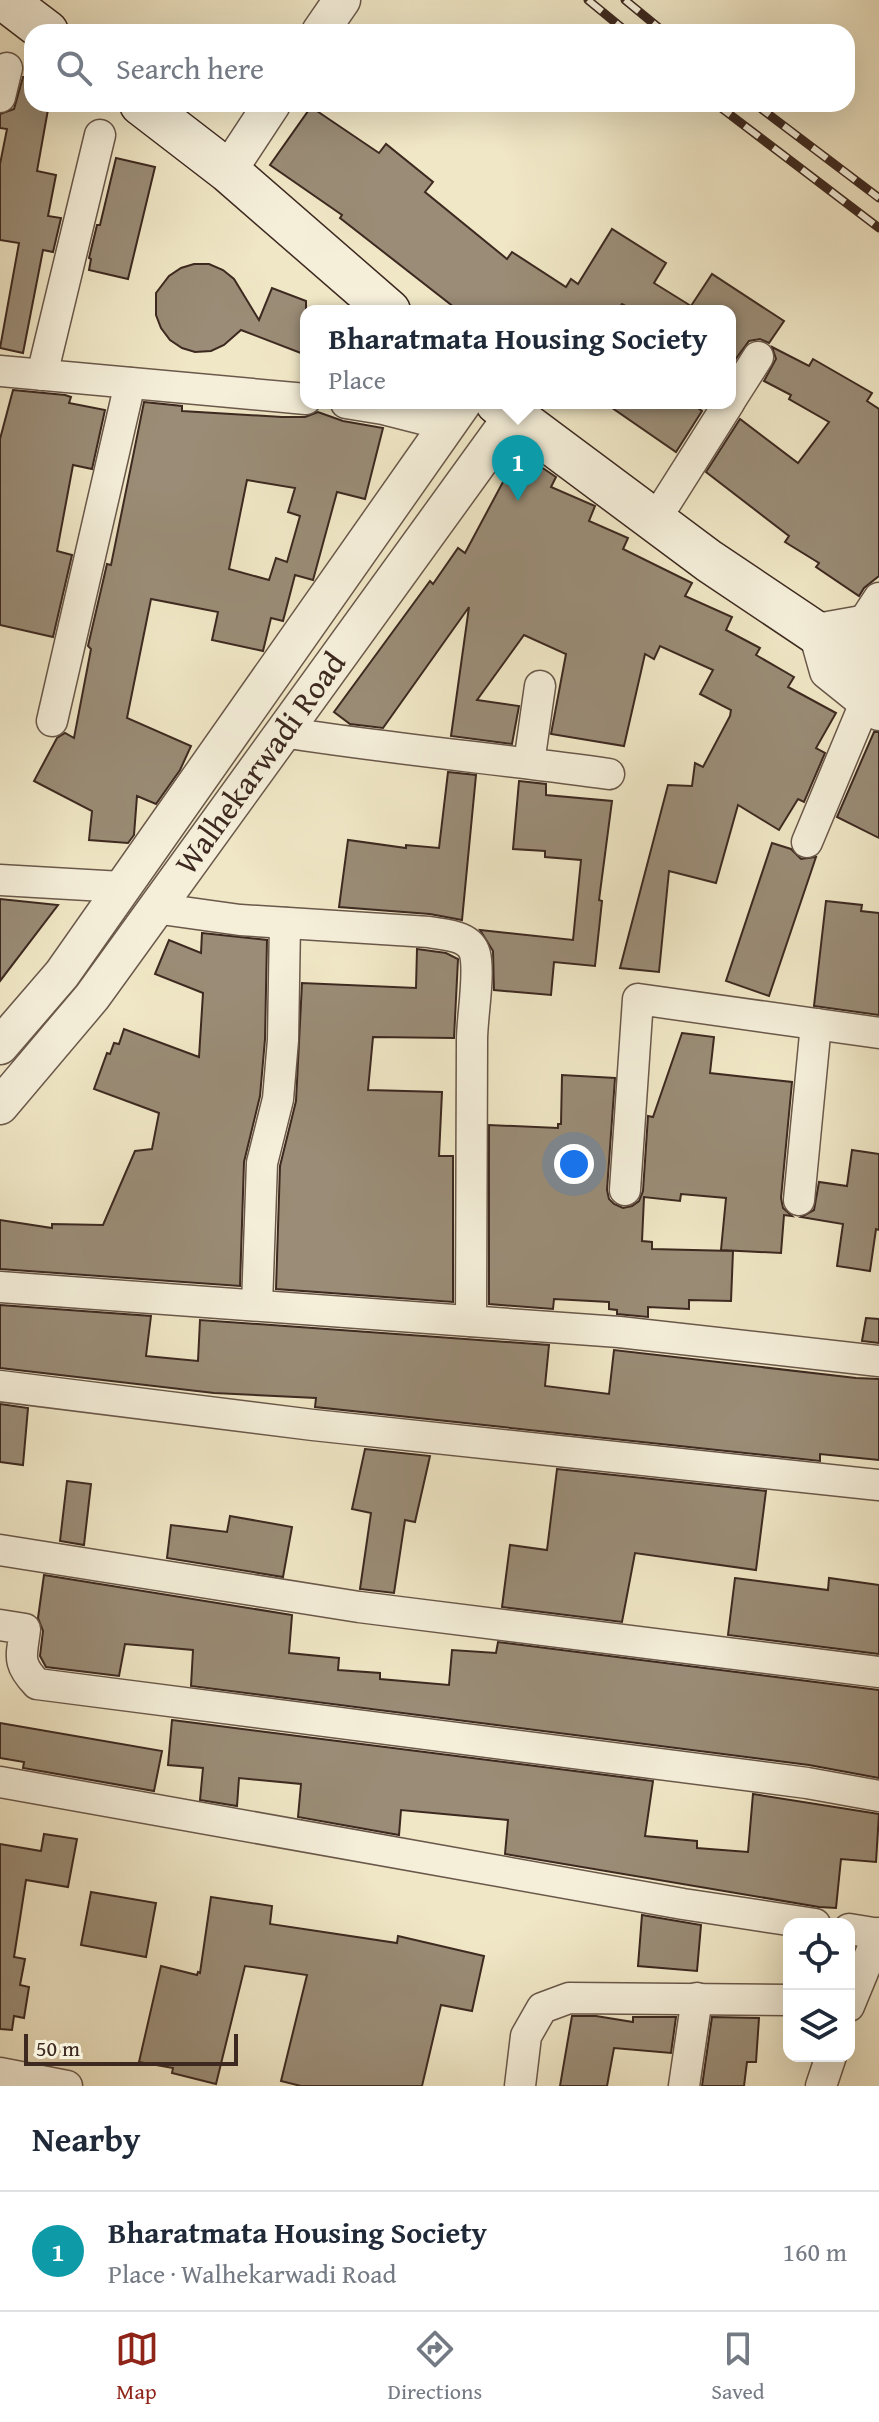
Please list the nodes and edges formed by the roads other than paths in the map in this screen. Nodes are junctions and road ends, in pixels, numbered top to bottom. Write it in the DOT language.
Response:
graph roads {
  1 [pos="5,0"];
  2 [pos="342,0"];
  3 [pos="36,24"];
  4 [pos="326,24"];
  5 [pos="7,68"];
  6 [pos="0,97"];
  7 [pos="151,112"];
  8 [pos="267,112"];
  9 [pos="100,135"];
  10 [pos="228,171"];
  11 [pos="382,305"];
  12 [pos="758,357"];
  13 [pos="0,371"];
  14 [pos="42,375"];
  15 [pos="130,383"];
  16 [pos="736,392"];
  17 [pos="300,398"];
  18 [pos="383,409"];
  19 [pos="505,409"];
  20 [pos="726,409"];
  21 [pos="454,414"];
  22 [pos="655,520"];
  23 [pos="873,619"];
  24 [pos="817,632"];
  25 [pos="540,686"];
  26 [pos="874,696"];
  27 [pos="52,721"];
  28 [pos="282,732"];
  29 [pos="529,763"];
  30 [pos="609,774"];
  31 [pos="807,842"];
  32 [pos="0,880"];
  33 [pos="122,887"];
  34 [pos="154,908"];
  35 [pos="97,923"];
  36 [pos="285,923"];
  37 [pos="129,944"];
  38 [pos="816,1024"];
  39 [pos="879,1033"];
  40 [pos="0,1046"];
  41 [pos="0,1106"];
  42 [pos="625,1190"];
  43 [pos="799,1200"];
  44 [pos="0,1287"];
  45 [pos="257,1305"];
  46 [pos="471,1321"];
  47 [pos="879,1361"];
  48 [pos="0,1386"];
  49 [pos="879,1485"];
  50 [pos="0,1550"];
  51 [pos="0,1625"];
  52 [pos="879,1672"];
  53 [pos="0,1782"];
  54 [pos="879,1796"];
  55 [pos="783,1919"];
  56 [pos="855,1930"];
  57 [pos="879,1934"];
  58 [pos="855,1990"];
  59 [pos="697,1998"];
  60 [pos="783,2000"];
  61 [pos="829,2062"];
  62 [pos="0,2073"];
  63 [pos="59,2085"];
  64 [pos="520,2086"];
  65 [pos="684,2086"];
  66 [pos="821,2086"];
  1 -- 3 [label="main road"];
  2 -- 4 [label="street"];
  5 -- 6 [label="street"];
  7 -- 10 [label="main road"];
  8 -- 10 [label="street"];
  9 -- 14 [label="street"];
  10 -- 11 [label="main road"];
  12 -- 16 [label="street"];
  13 -- 14 [label="street"];
  14 -- 15 [label="street"];
  15 -- 17 [label="street"];
  15 -- 27 [label="street"];
  18 -- 21 [label="street"];
  19 -- 22 [label="main road"];
  19 -- 28 [label="street, Walhekarwadi Road"];
  20 -- 22 [label="street"];
  21 -- 33 [label="street, Walhekarwadi Road"];
  22 -- 24 [label="main road"];
  23 -- 24 [label="street"];
  24 -- 26 [label="main road"];
  25 -- 29 [label="street"];
  26 -- 31 [label="street"];
  28 -- 29 [label="street"];
  28 -- 34 [label="street, Walhekarwadi Road"];
  29 -- 30 [label="street"];
  32 -- 33 [label="street"];
  33 -- 35 [label="street, Walhekarwadi Road"];
  34 -- 36 [label="street"];
  34 -- 37 [label="street, Walhekarwadi Road"];
  35 -- 37 [label="street"];
  35 -- 40 [label="street, Walhekarwadi Road"];
  36 -- 45 [label="street"];
  36 -- 46 [label="street"];
  37 -- 41 [label="street, Walhekarwadi Road"];
  38 -- 39 [label="street"];
  38 -- 42 [label="street"];
  38 -- 43 [label="street"];
  44 -- 45 [label="street"];
  45 -- 46 [label="street"];
  46 -- 47 [label="street"];
  48 -- 49 [label="street"];
  50 -- 52 [label="street"];
  51 -- 54 [label="street"];
  53 -- 55 [label="street"];
  56 -- 57 [label="street"];
  57 -- 58 [label="street"];
  59 -- 60 [label="street"];
  59 -- 64 [label="street"];
  59 -- 65 [label="street"];
  61 -- 66 [label="street"];
  62 -- 63 [label="street"];
}
